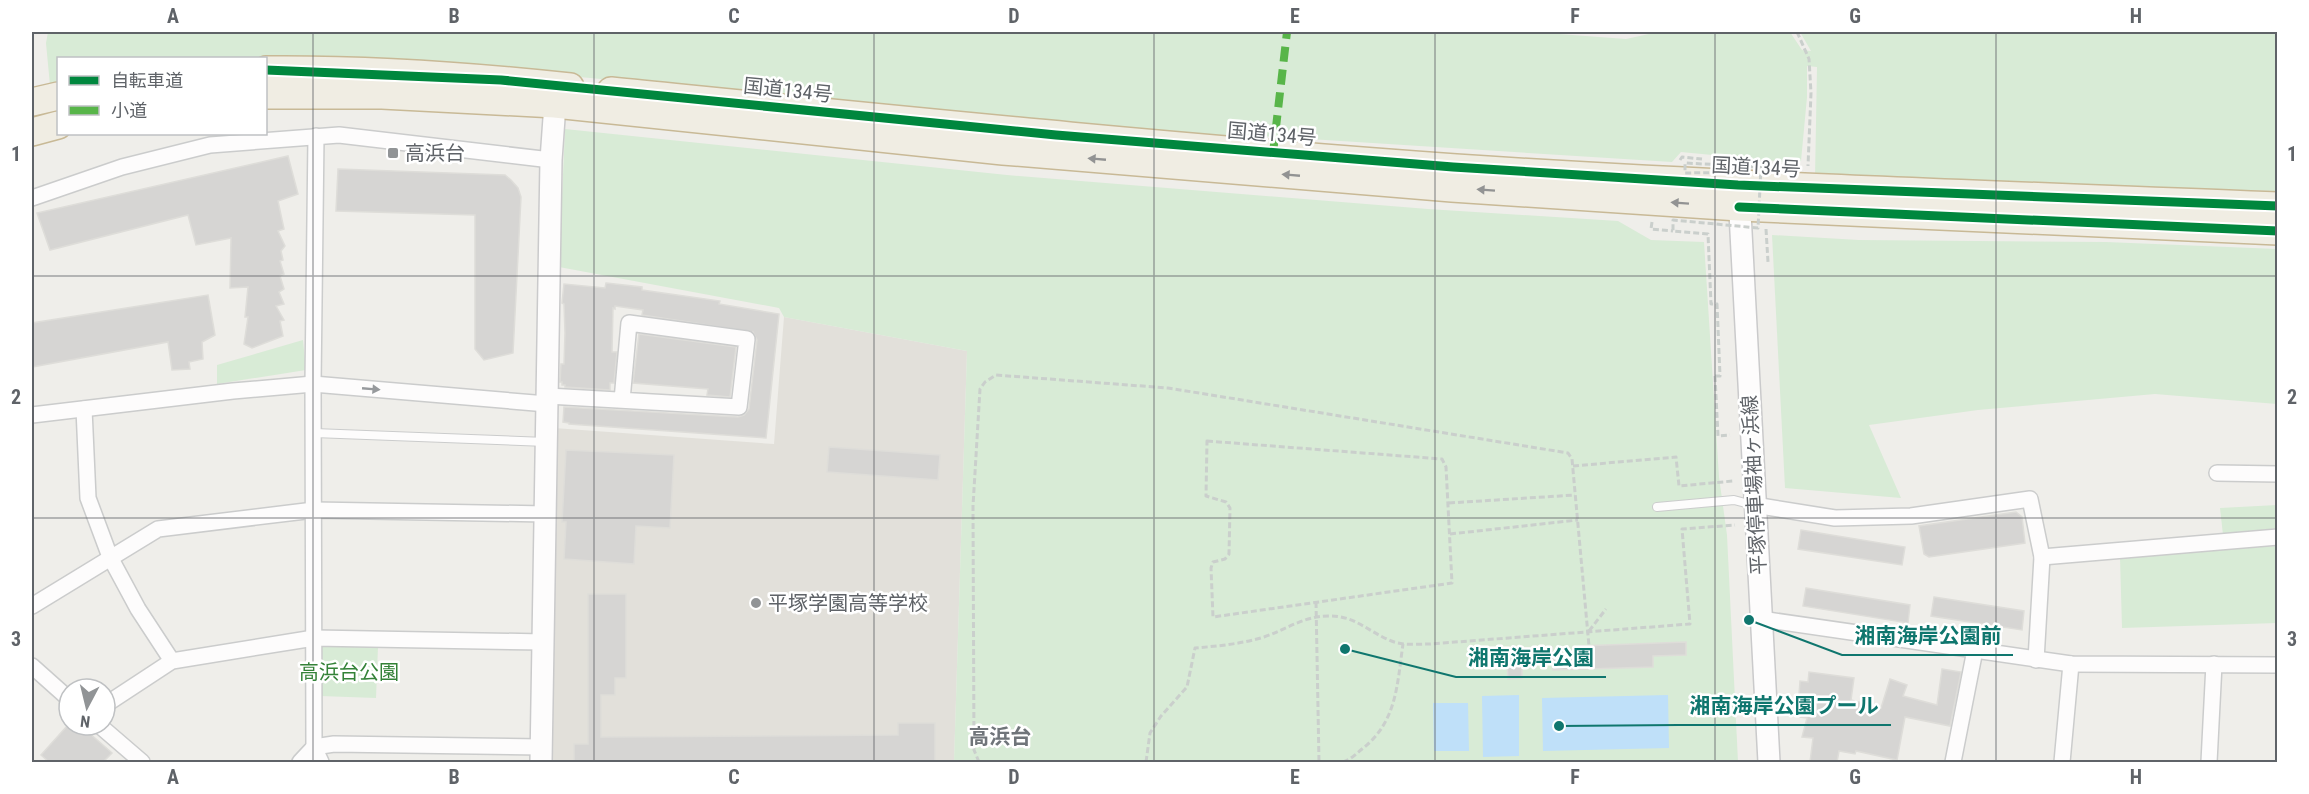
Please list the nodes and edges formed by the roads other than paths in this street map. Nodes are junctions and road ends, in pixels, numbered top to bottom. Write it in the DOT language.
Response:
graph roads {
  1 [pos="267,70"];
  2 [pos="267,94"];
  3 [pos="57,96"];
  4 [pos="32,102"];
  5 [pos="555,104"];
  6 [pos="57,125"];
  7 [pos="32,132"];
  8 [pos="316,136"];
  9 [pos="551,159"];
  10 [pos="1742,188"];
  11 [pos="32,198"];
  12 [pos="2277,206"];
  13 [pos="2277,231"];
  14 [pos="313,384"];
  15 [pos="548,400"];
  16 [pos="622,400"];
  17 [pos="84,408"];
  18 [pos="32,415"];
  19 [pos="314,433"];
  20 [pos="547,442"];
  21 [pos="2217,473"];
  22 [pos="2277,474"];
  23 [pos="1754,505"];
  24 [pos="1657,507"];
  25 [pos="314,510"];
  26 [pos="546,514"];
  27 [pos="2277,537"];
  28 [pos="110,557"];
  29 [pos="2042,558"];
  30 [pos="32,606"];
  31 [pos="1761,619"];
  32 [pos="314,638"];
  33 [pos="544,642"];
  34 [pos="1975,650"];
  35 [pos="2036,660"];
  36 [pos="172,661"];
  37 [pos="2070,664"];
  38 [pos="2214,664"];
  39 [pos="2277,664"];
  40 [pos="32,666"];
  41 [pos="57,688"];
  42 [pos="117,697"];
  43 [pos="113,737"];
  44 [pos="314,747"];
  45 [pos="541,755"];
  46 [pos="142,762"];
  47 [pos="300,762"];
  48 [pos="321,762"];
  49 [pos="1769,762"];
  50 [pos="1953,762"];
  51 [pos="2062,762"];
  52 [pos="2209,762"];
  1 -- 10 [label="highway, 国道134号"];
  2 -- 5 [label="highway, 国道134号"];
  3 -- 4 [label="highway"];
  5 -- 9 [label="street"];
  10 -- 5 [label="highway, 国道134号, one-way"];
  6 -- 7 [label="highway"];
  8 -- 9 [label="street"];
  8 -- 11 [label="street"];
  8 -- 14 [label="street"];
  9 -- 15 [label="street"];
  10 -- 12 [label="highway, 国道134号"];
  10 -- 13 [label="highway, 国道134号"];
  10 -- 23 [label="street, 平塚停車場袖ヶ浜線"];
  14 -- 15 [label="street, one-way"];
  14 -- 17 [label="street"];
  14 -- 19 [label="street"];
  15 -- 16 [label="street"];
  15 -- 20 [label="street"];
  16 -- 16 [label="street"];
  17 -- 18 [label="street"];
  17 -- 28 [label="street"];
  19 -- 20 [label="lane"];
  19 -- 25 [label="street"];
  20 -- 26 [label="street"];
  21 -- 22 [label="street"];
  23 -- 24 [label="lane"];
  23 -- 29 [label="street"];
  23 -- 31 [label="street, 平塚停車場袖ヶ浜線"];
  25 -- 26 [label="street"];
  25 -- 28 [label="street"];
  25 -- 32 [label="street"];
  26 -- 33 [label="street"];
  27 -- 29 [label="street"];
  28 -- 30 [label="street"];
  28 -- 36 [label="street"];
  29 -- 35 [label="street"];
  31 -- 34 [label="street"];
  31 -- 49 [label="street, 平塚停車場袖ヶ浜線"];
  32 -- 33 [label="street"];
  32 -- 36 [label="street"];
  32 -- 44 [label="street"];
  33 -- 45 [label="street"];
  34 -- 35 [label="street"];
  34 -- 50 [label="street"];
  35 -- 37 [label="street"];
  36 -- 42 [label="street"];
  37 -- 38 [label="street"];
  37 -- 51 [label="street"];
  38 -- 39 [label="street"];
  38 -- 52 [label="street"];
  40 -- 41 [label="street"];
  43 -- 46 [label="street"];
  44 -- 45 [label="street"];
  44 -- 47 [label="street"];
  44 -- 48 [label="street"];
}
